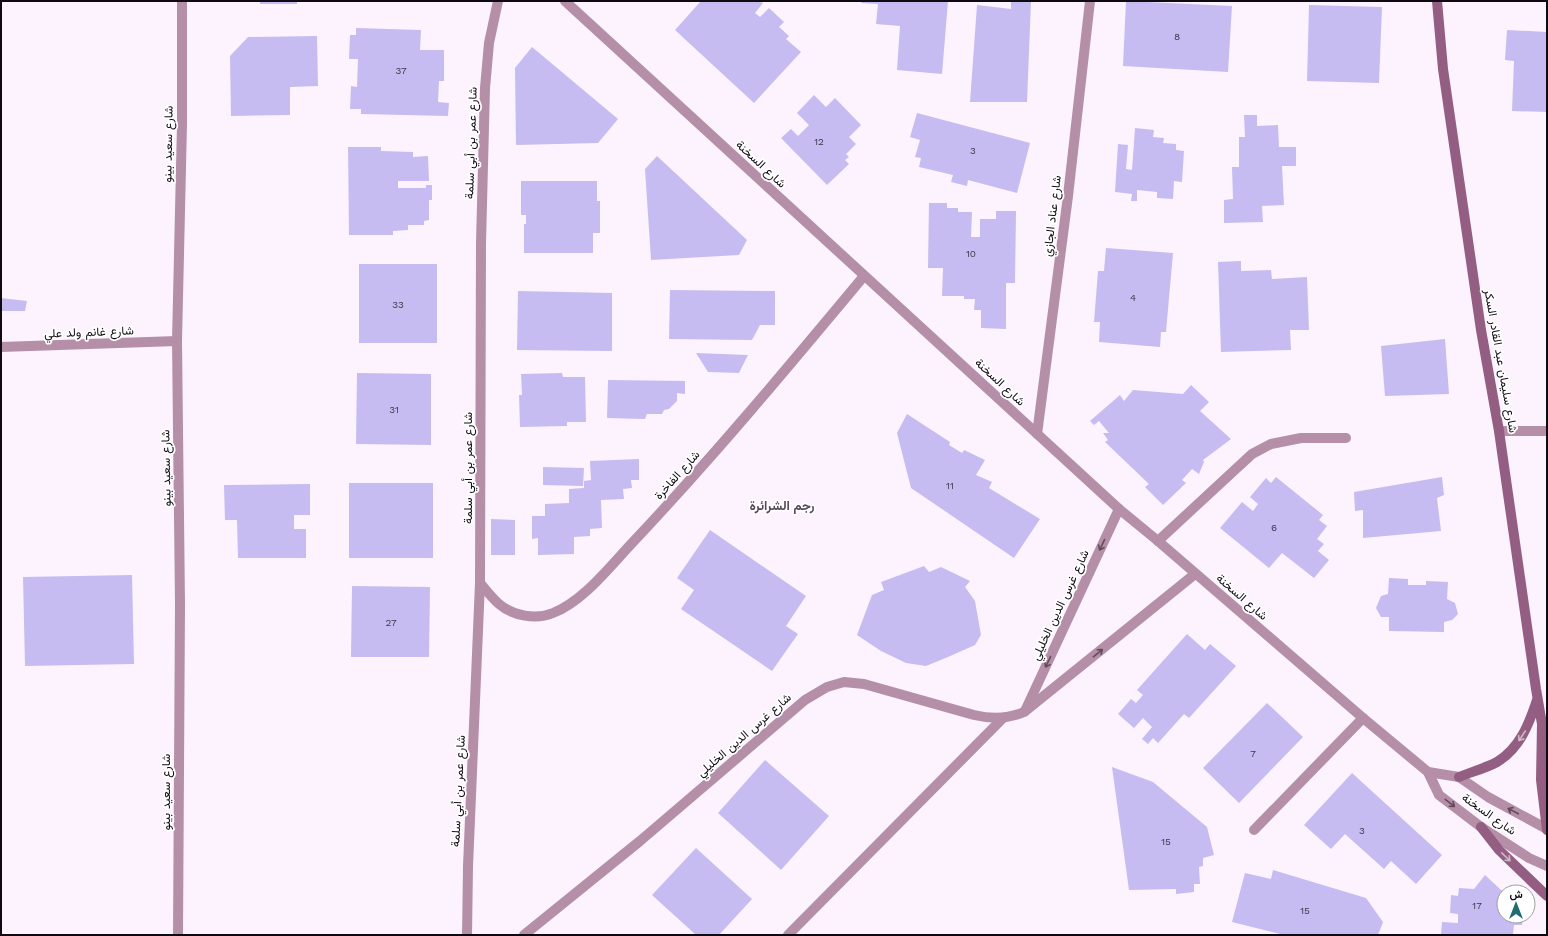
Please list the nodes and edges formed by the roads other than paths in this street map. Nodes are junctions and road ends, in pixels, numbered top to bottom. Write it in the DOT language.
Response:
graph roads {
  1 [pos="182,1"];
  2 [pos="498,1"];
  3 [pos="564,1"];
  4 [pos="1090,1"];
  5 [pos="1437,1"];
  6 [pos="864,276"];
  7 [pos="177,341"];
  8 [pos="1,347"];
  9 [pos="1,351"];
  10 [pos="1547,431"];
  11 [pos="1500,432"];
  12 [pos="1037,434"];
  13 [pos="1346,438"];
  14 [pos="1119,509"];
  15 [pos="1158,541"];
  16 [pos="1195,574"];
  17 [pos="480,583"];
  18 [pos="1538,700"];
  19 [pos="1024,712"];
  20 [pos="1003,718"];
  21 [pos="1363,718"];
  22 [pos="1542,724"];
  23 [pos="1547,736"];
  24 [pos="1428,772"];
  25 [pos="1459,777"];
  26 [pos="1481,826"];
  27 [pos="1547,829"];
  28 [pos="1254,830"];
  29 [pos="1547,866"];
  30 [pos="1547,896"];
  31 [pos="178,935"];
  32 [pos="467,935"];
  33 [pos="524,935"];
  34 [pos="788,935"];
  1 -- 7 [label="street, شارع سعيد بينو"];
  2 -- 17 [label="street, شارع عمر بن أبي سلمة"];
  3 -- 6 [label="street, شارع السخنة"];
  4 -- 12 [label="street, شارع عناد الجازي"];
  5 -- 11 [label="street, شارع سليمان عبد القادر السكر"];
  6 -- 12 [label="street, شارع السخنة"];
  6 -- 17 [label="street, شارع الفاخرة"];
  7 -- 8 [label="street, شارع غانم ولد علي"];
  7 -- 31 [label="street, شارع سعيد بينو"];
  8 -- 9 [label="street"];
  10 -- 11 [label="street"];
  11 -- 18 [label="street, شارع سليمان عبد القادر السكر"];
  12 -- 14 [label="street, شارع السخنة"];
  13 -- 15 [label="street"];
  14 -- 15 [label="street, شارع السخنة"];
  14 -- 19 [label="street, شارع غرس الدين الخليلي, one-way"];
  15 -- 16 [label="street, شارع السخنة"];
  19 -- 16 [label="street, شارع غرس الدين الخليلي, one-way"];
  16 -- 21 [label="street, شارع السخنة"];
  17 -- 32 [label="street, شارع عمر بن أبي سلمة"];
  18 -- 22 [label="street, شارع سليمان عبد القادر السكر"];
  18 -- 25 [label="street, one-way"];
  19 -- 20 [label="street, شارع غرس الدين الخليلي"];
  20 -- 33 [label="street, شارع غرس الدين الخليلي"];
  20 -- 34 [label="street"];
  21 -- 24 [label="street, شارع السخنة"];
  21 -- 28 [label="street"];
  22 -- 23 [label="street, شارع سليمان عبد القادر السكر"];
  22 -- 27 [label="street, شارع سليمان عبد القادر السكر"];
  24 -- 25 [label="street, شارع السخنة"];
  24 -- 26 [label="street, شارع السخنة, one-way"];
  27 -- 25 [label="street, شارع السخنة, one-way"];
  26 -- 29 [label="street, شارع السخنة"];
  26 -- 30 [label="street, one-way"];
}
